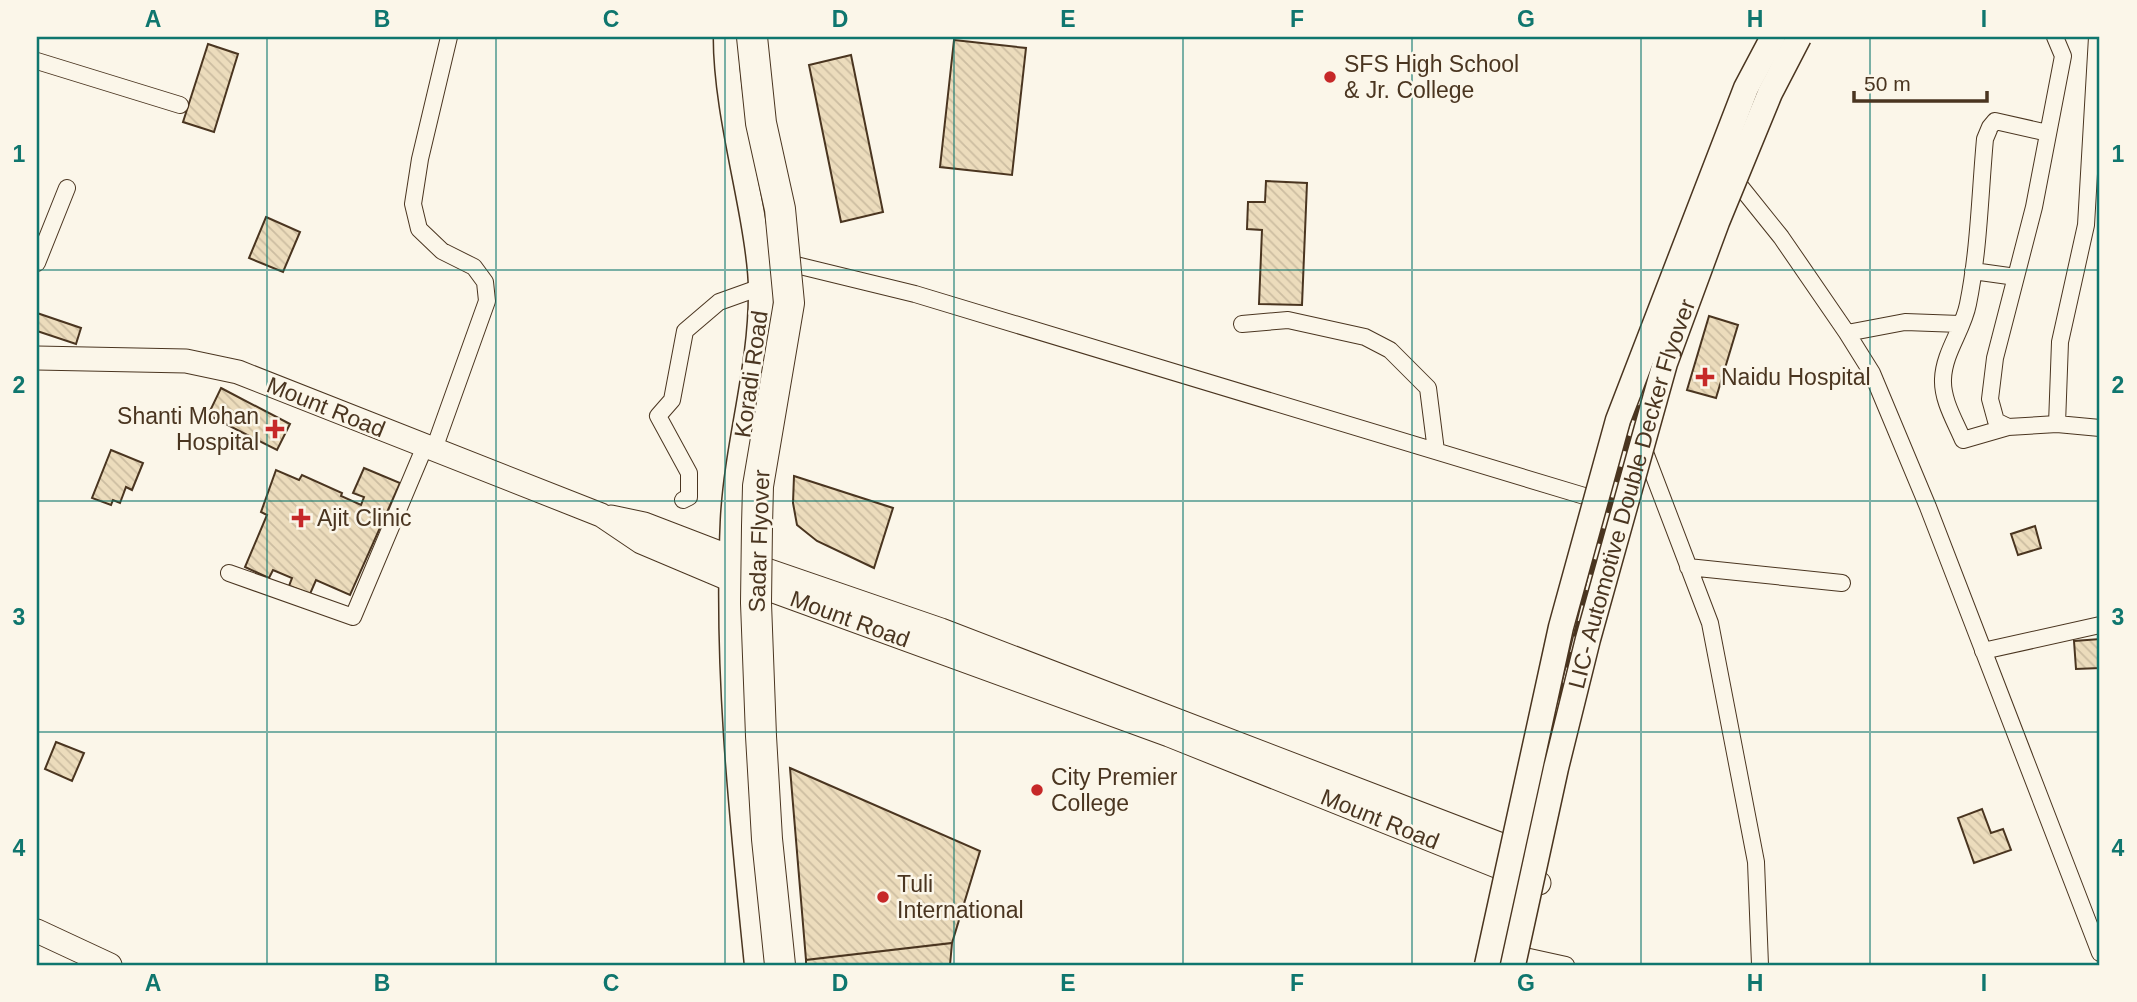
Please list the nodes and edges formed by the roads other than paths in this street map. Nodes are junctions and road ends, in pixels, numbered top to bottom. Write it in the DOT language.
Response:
graph roads {
  1 [pos="449,37"];
  2 [pos="726,37"];
  3 [pos="742,37"];
  4 [pos="752,37"];
  5 [pos="762,37"];
  6 [pos="1765,37"];
  7 [pos="1773,37"];
  8 [pos="1799,37"];
  9 [pos="1806,37"];
  10 [pos="2055,37"];
  11 [pos="2097,37"];
  12 [pos="37,61"];
  13 [pos="180,105"];
  14 [pos="2048,133"];
  15 [pos="1709,163"];
  16 [pos="1740,186"];
  17 [pos="67,188"];
  18 [pos="37,263"];
  19 [pos="796,265"];
  20 [pos="1973,271"];
  21 [pos="2016,277"];
  22 [pos="761,287"];
  23 [pos="1242,324"];
  24 [pos="1960,324"];
  25 [pos="1847,333"];
  26 [pos="37,358"];
  27 [pos="2056,424"];
  28 [pos="2008,427"];
  29 [pos="2100,428"];
  30 [pos="430,447"];
  31 [pos="1436,451"];
  32 [pos="1646,455"];
  33 [pos="1591,498"];
  34 [pos="683,500"];
  35 [pos="1688,567"];
  36 [pos="731,568"];
  37 [pos="229,573"];
  38 [pos="768,580"];
  39 [pos="1842,583"];
  40 [pos="2100,625"];
  41 [pos="1983,651"];
  42 [pos="1503,857"];
  43 [pos="1542,872"];
  44 [pos="37,931"];
  45 [pos="2100,953"];
  46 [pos="1520,962"];
  47 [pos="110,965"];
  48 [pos="757,965"];
  49 [pos="768,965"];
  50 [pos="780,965"];
  51 [pos="792,965"];
  52 [pos="1480,965"];
  53 [pos="1488,965"];
  54 [pos="1566,965"];
  55 [pos="1760,965"];
  1 -- 30 [label="street"];
  2 -- 22 [label="main road, Koradi Road"];
  3 -- 49 [label="highway, Sadar Flyover"];
  4 -- 50 [label="highway, Sadar Flyover, bridge"];
  5 -- 19 [label="main road"];
  6 -- 15 [label="main road"];
  7 -- 53 [label="main road, LIC- Automotive Double Decker Flyover, bridge"];
  8 -- 46 [label="main road, LIC- Automotive Double Decker Flyover, bridge"];
  9 -- 16 [label="main road"];
  10 -- 14 [label="street"];
  11 -- 27 [label="street"];
  12 -- 13 [label="street"];
  14 -- 20 [label="street"];
  14 -- 21 [label="street"];
  15 -- 16 [label="street"];
  15 -- 33 [label="main road"];
  16 -- 25 [label="street"];
  16 -- 32 [label="main road"];
  17 -- 18 [label="street"];
  19 -- 31 [label="street"];
  19 -- 38 [label="main road"];
  20 -- 21 [label="street"];
  20 -- 24 [label="street"];
  21 -- 28 [label="street"];
  22 -- 34 [label="street"];
  22 -- 36 [label="main road, Koradi Road"];
  23 -- 31 [label="street"];
  24 -- 25 [label="street"];
  24 -- 28 [label="street"];
  25 -- 41 [label="street"];
  26 -- 30 [label="main road, Mount Road"];
  27 -- 28 [label="street"];
  27 -- 29 [label="street"];
  30 -- 36 [label="main road, Mount Road"];
  30 -- 37 [label="street"];
  31 -- 33 [label="street"];
  32 -- 35 [label="street"];
  32 -- 43 [label="main road"];
  33 -- 42 [label="main road"];
  35 -- 39 [label="street"];
  35 -- 55 [label="street"];
  36 -- 38 [label="main road, Mount Road"];
  36 -- 48 [label="main road, Koradi Road"];
  38 -- 42 [label="main road, Mount Road"];
  38 -- 51 [label="main road"];
  40 -- 41 [label="street"];
  41 -- 45 [label="street"];
  42 -- 43 [label="main road"];
  42 -- 52 [label="main road"];
  43 -- 46 [label="main road"];
  44 -- 47 [label="main road"];
  46 -- 54 [label="street"];
}
